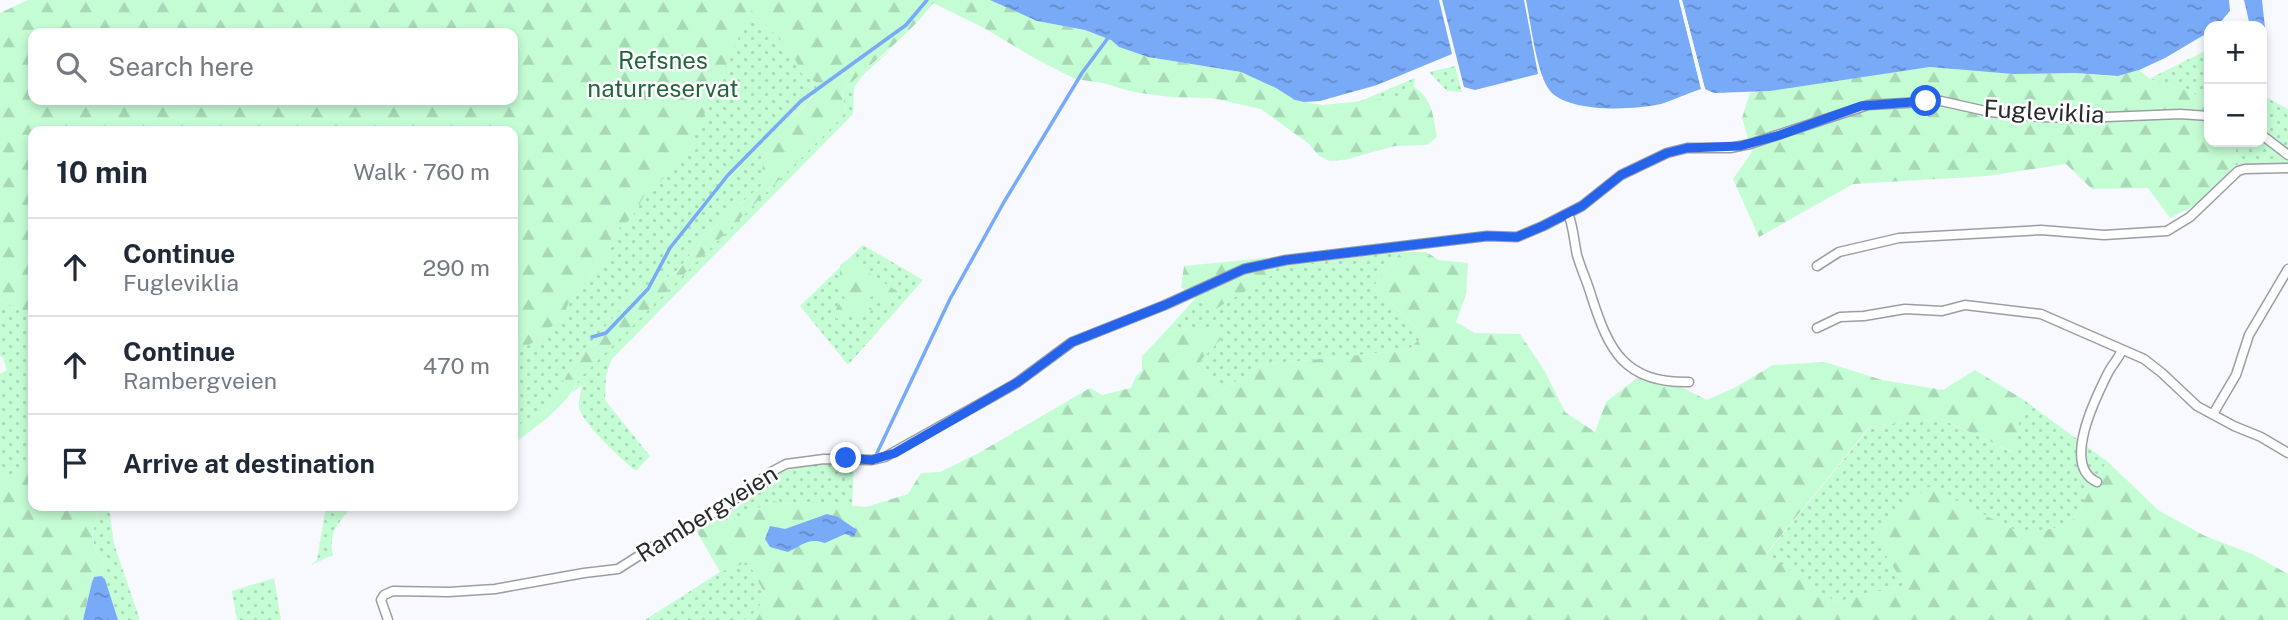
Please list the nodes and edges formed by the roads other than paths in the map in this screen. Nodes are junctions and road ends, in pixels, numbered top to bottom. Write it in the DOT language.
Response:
graph roads {
  1 [pos="2204,116"];
  2 [pos="2267,139"];
  3 [pos="2288,155"];
  4 [pos="2288,168"];
  5 [pos="1568,213"];
  6 [pos="1513,237"];
  7 [pos="1817,266"];
  8 [pos="2288,270"];
  9 [pos="1817,328"];
  10 [pos="2122,350"];
  11 [pos="1689,382"];
  12 [pos="2213,414"];
  13 [pos="2288,453"];
  14 [pos="2097,482"];
  15 [pos="388,620"];
  1 -- 5 [label="street, Fugleviklia"];
  2 -- 3 [label="street"];
  4 -- 7 [label="street"];
  5 -- 6 [label="street, Fugleviklia"];
  5 -- 11 [label="street"];
  6 -- 15 [label="street, Rambergveien"];
  8 -- 12 [label="street"];
  9 -- 10 [label="street"];
  10 -- 12 [label="street"];
  10 -- 14 [label="street"];
  12 -- 13 [label="street"];
}
